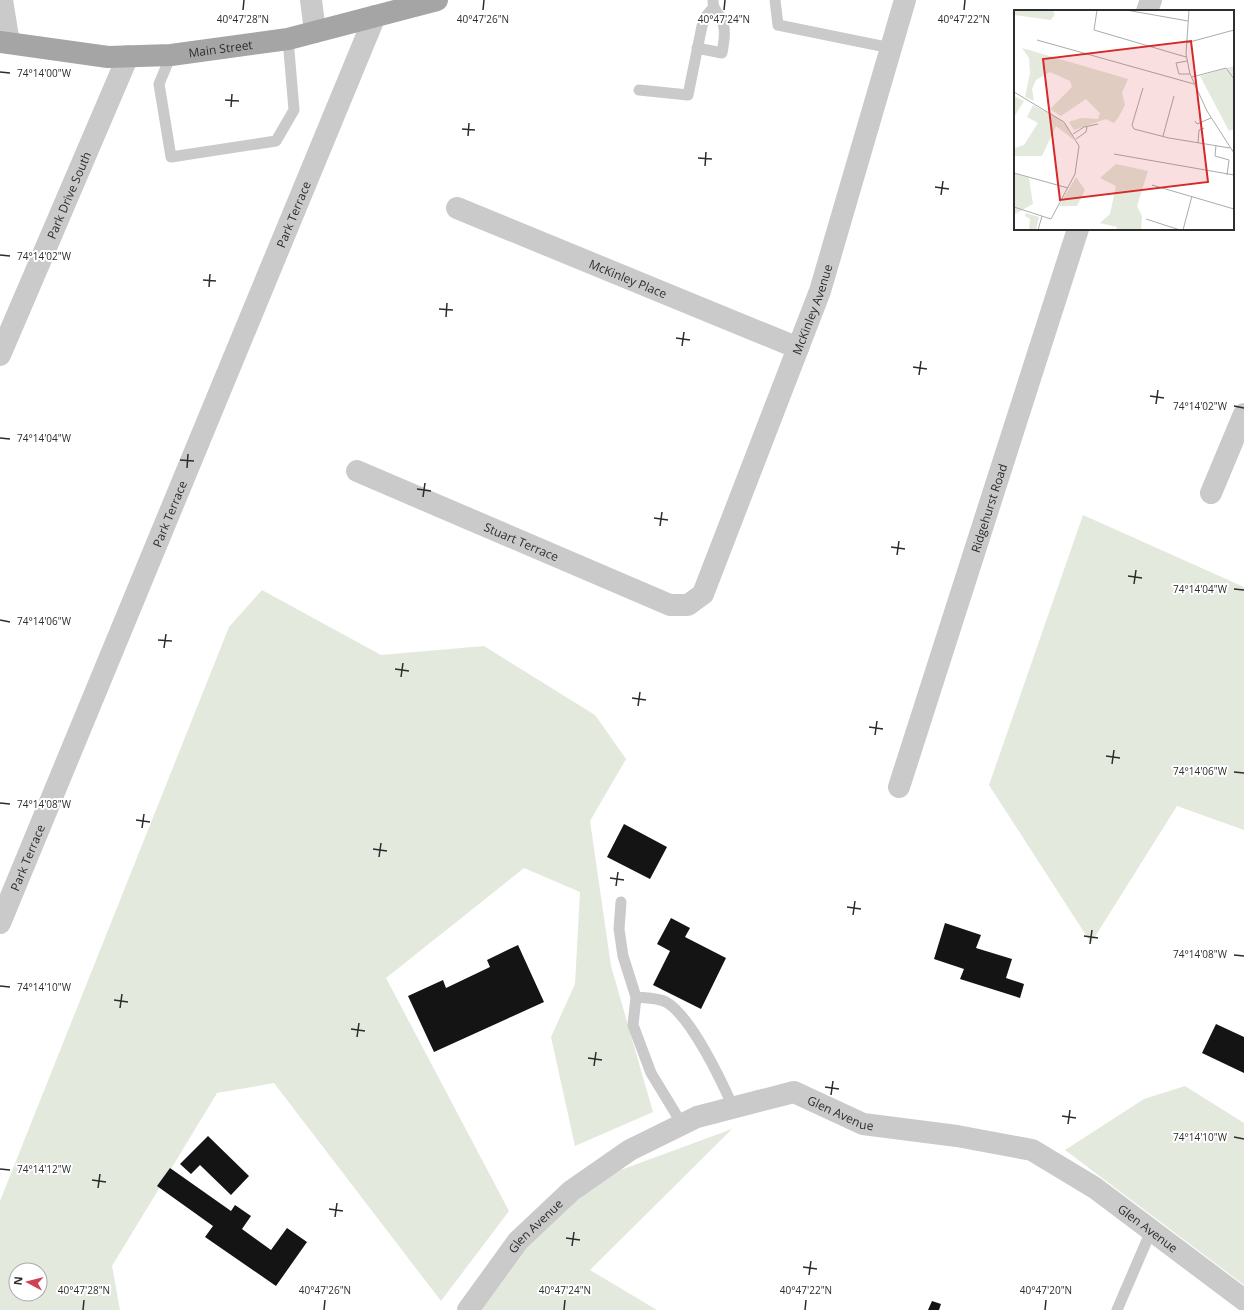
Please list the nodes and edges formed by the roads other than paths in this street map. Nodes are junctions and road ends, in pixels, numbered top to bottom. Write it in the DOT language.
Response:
graph roads {
  1 [pos="2,0"];
  2 [pos="311,0"];
  3 [pos="437,0"];
  4 [pos="775,0"];
  5 [pos="905,0"];
  6 [pos="1151,0"];
  7 [pos="713,4"];
  8 [pos="1147,10"];
  9 [pos="375,16"];
  10 [pos="315,32"];
  11 [pos="288,39"];
  12 [pos="4,42"];
  13 [pos="697,48"];
  14 [pos="891,48"];
  15 [pos="171,55"];
  16 [pos="128,56"];
  17 [pos="639,90"];
  18 [pos="457,208"];
  19 [pos="1078,230"];
  20 [pos="798,348"];
  21 [pos="0,356"];
  22 [pos="1244,414"];
  23 [pos="357,471"];
  24 [pos="1211,493"];
  25 [pos="688,605"];
  26 [pos="899,787"];
  27 [pos="621,902"];
  28 [pos="0,923"];
  29 [pos="636,996"];
  30 [pos="733,1107"];
  31 [pos="682,1124"];
  32 [pos="1151,1230"];
  33 [pos="1244,1300"];
  34 [pos="468,1310"];
  35 [pos="1117,1310"];
  1 -- 12 [label="street"];
  2 -- 10 [label="street"];
  3 -- 9 [label="main road, Main Street"];
  4 -- 14 [label="lane"];
  5 -- 14 [label="street, McKinley Avenue"];
  6 -- 8 [label="street"];
  7 -- 13 [label="lane"];
  7 -- 13 [label="lane"];
  9 -- 10 [label="main road, Main Street"];
  9 -- 28 [label="street, Park Terrace"];
  10 -- 11 [label="main road, Main Street"];
  11 -- 15 [label="main road, Main Street"];
  11 -- 15 [label="lane"];
  12 -- 16 [label="main road, Main Street"];
  13 -- 17 [label="lane"];
  14 -- 20 [label="street, McKinley Avenue"];
  15 -- 16 [label="main road, Main Street"];
  16 -- 21 [label="street, Park Drive South"];
  18 -- 20 [label="street, McKinley Place"];
  19 -- 26 [label="street, Ridgehurst Road"];
  20 -- 25 [label="street, McKinley Avenue"];
  22 -- 24 [label="street"];
  23 -- 25 [label="street, Stuart Terrace"];
  27 -- 29 [label="lane"];
  29 -- 30 [label="lane"];
  29 -- 31 [label="lane"];
  30 -- 31 [label="street, Glen Avenue"];
  30 -- 32 [label="street, Glen Avenue"];
  31 -- 34 [label="street, Glen Avenue"];
  32 -- 33 [label="street, Glen Avenue"];
  32 -- 35 [label="lane"];
}
